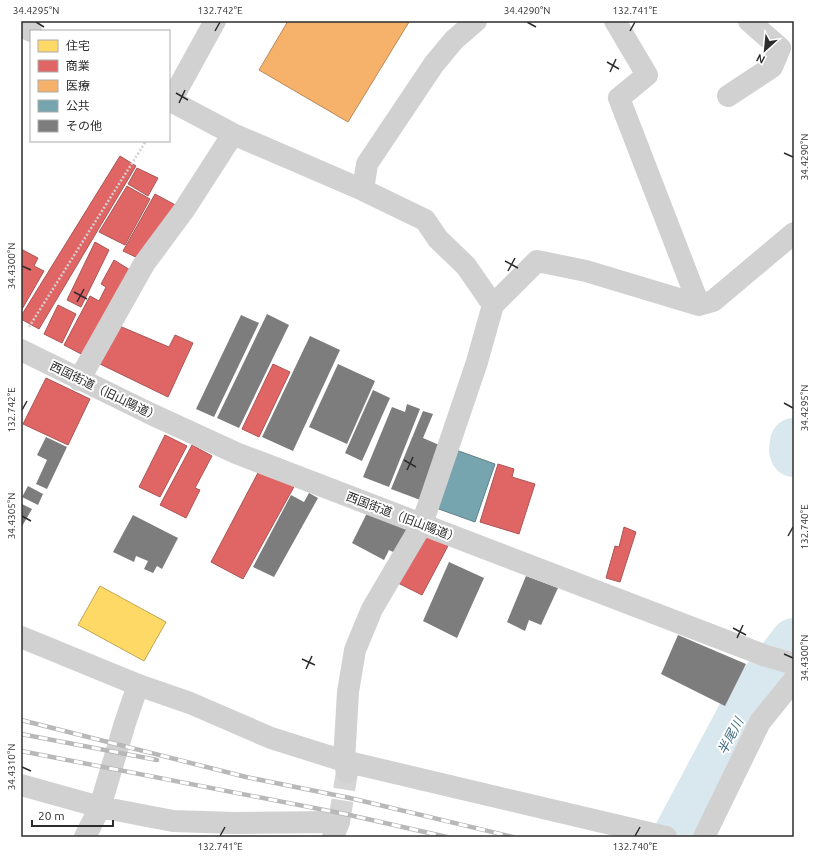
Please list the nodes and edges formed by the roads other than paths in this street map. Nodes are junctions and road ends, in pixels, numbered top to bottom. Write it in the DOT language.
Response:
graph roads {
  1 [pos="215,21"];
  2 [pos="476,21"];
  3 [pos="615,21"];
  4 [pos="749,21"];
  5 [pos="21,26"];
  6 [pos="30,30"];
  7 [pos="728,96"];
  8 [pos="170,100"];
  9 [pos="233,134"];
  10 [pos="363,190"];
  11 [pos="794,233"];
  12 [pos="493,305"];
  13 [pos="699,305"];
  14 [pos="23,341"];
  15 [pos="80,380"];
  16 [pos="422,524"];
  17 [pos="21,636"];
  18 [pos="794,664"];
  19 [pos="794,680"];
  20 [pos="138,685"];
  21 [pos="345,766"];
  22 [pos="21,785"];
  23 [pos="102,799"];
  24 [pos="85,837"];
  25 [pos="333,837"];
  26 [pos="666,837"];
  27 [pos="704,837"];
  1 -- 8 [label="street"];
  2 -- 10 [label="street"];
  3 -- 13 [label="street"];
  4 -- 7 [label="street"];
  5 -- 6 [label="street"];
  8 -- 9 [label="street"];
  9 -- 10 [label="street"];
  9 -- 15 [label="street"];
  10 -- 12 [label="street"];
  11 -- 13 [label="street"];
  12 -- 13 [label="street"];
  12 -- 16 [label="street"];
  14 -- 15 [label="street, 西国街道（旧山陽道）"];
  15 -- 16 [label="street, 西国街道（旧山陽道）"];
  16 -- 18 [label="street, 西国街道（旧山陽道）"];
  16 -- 21 [label="street"];
  17 -- 20 [label="street"];
  19 -- 27 [label="street"];
  20 -- 21 [label="street"];
  20 -- 23 [label="street"];
  21 -- 26 [label="street"];
  22 -- 23 [label="street"];
  23 -- 24 [label="street"];
  23 -- 25 [label="street"];
}
